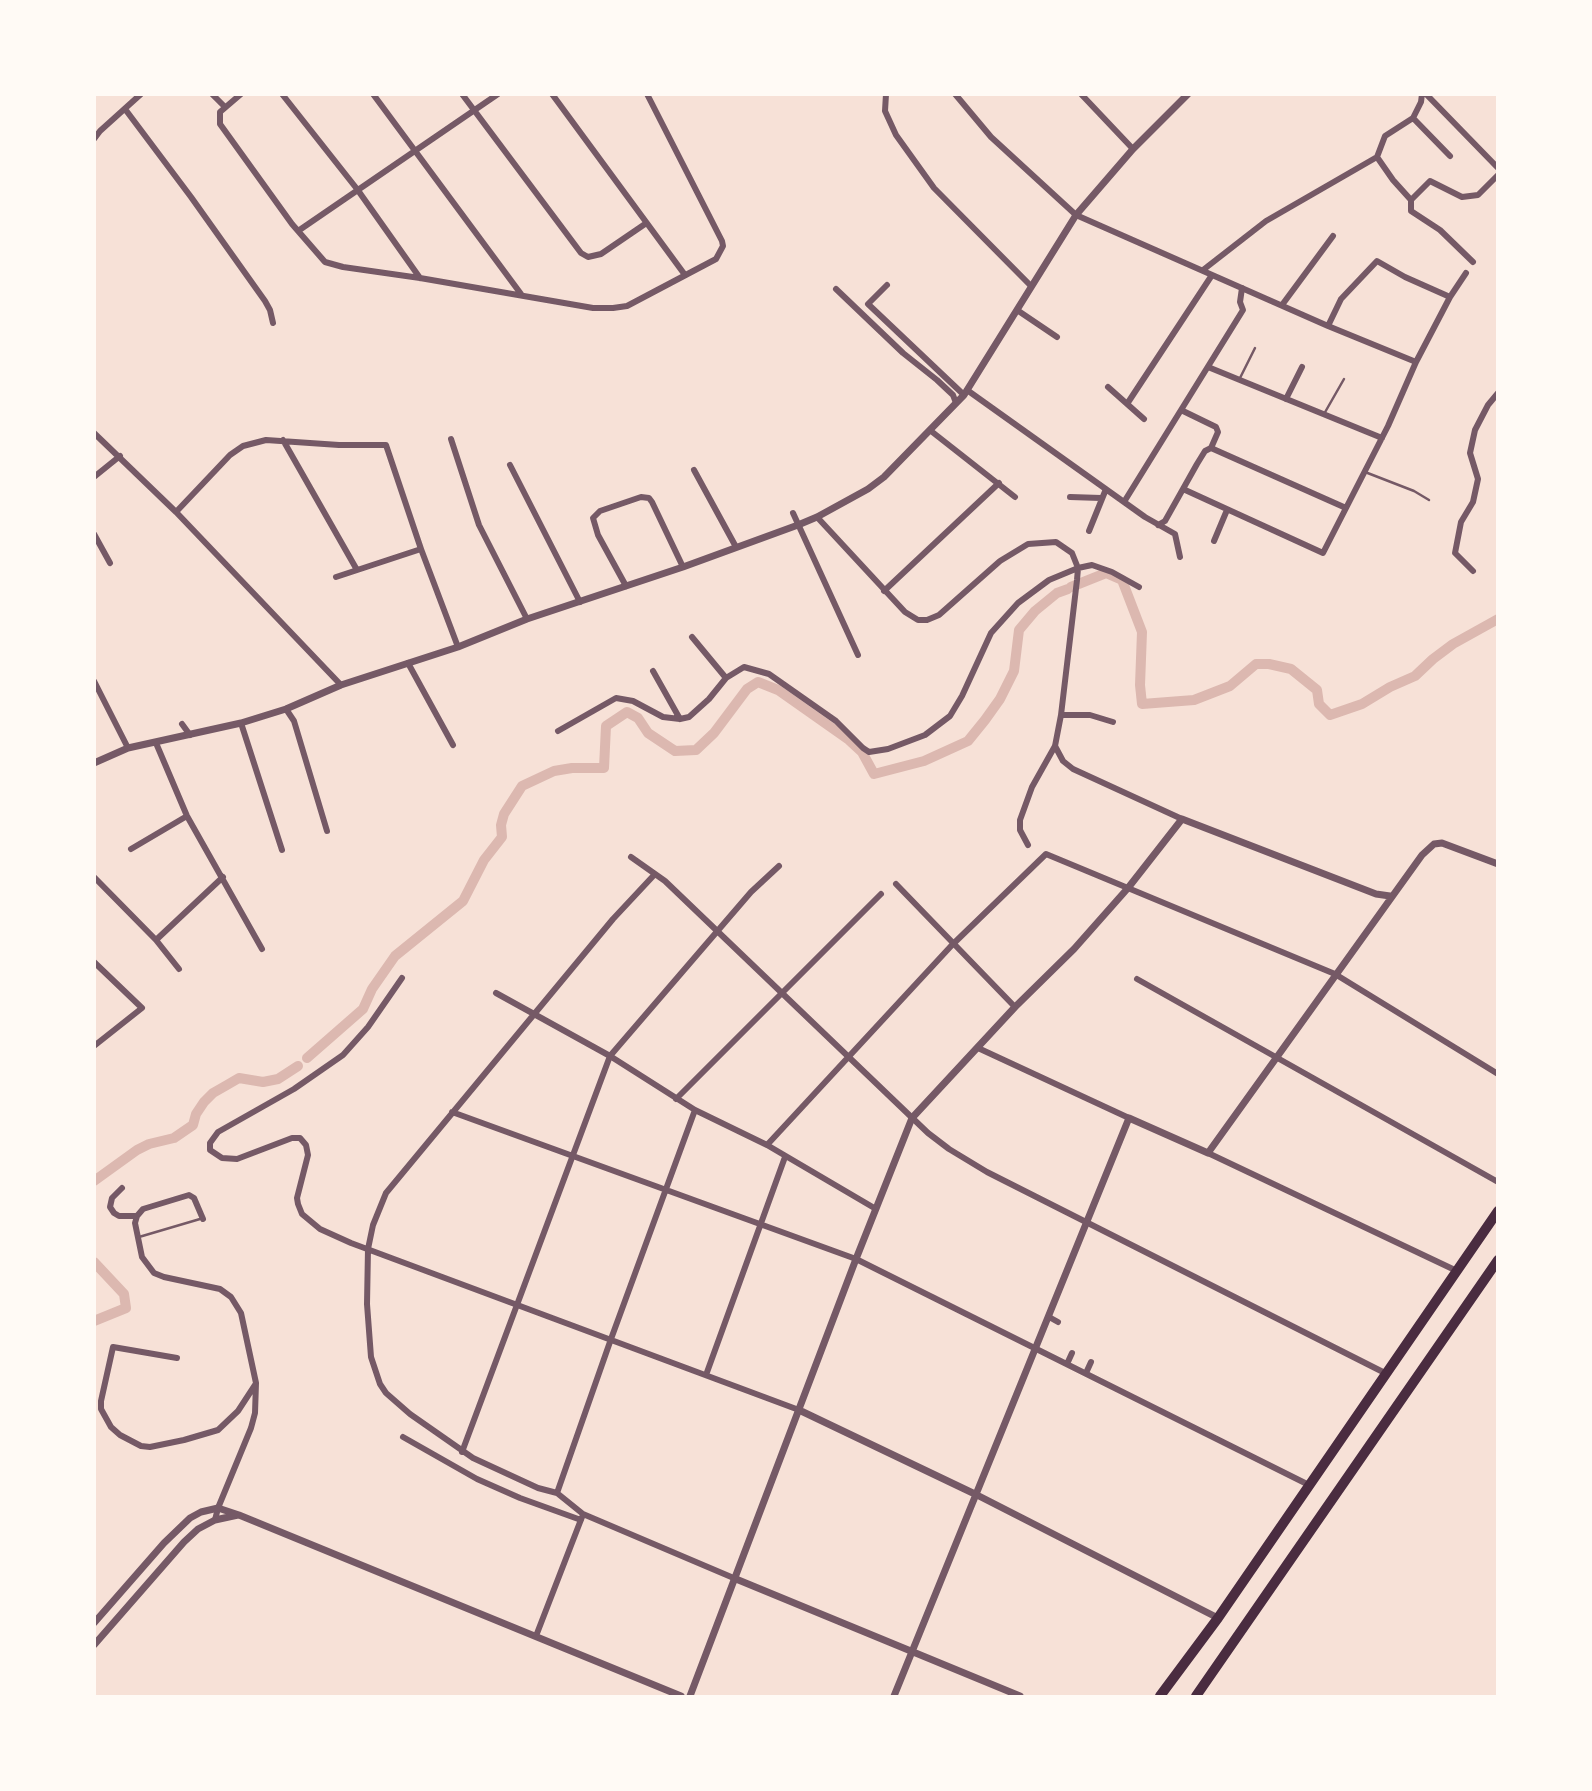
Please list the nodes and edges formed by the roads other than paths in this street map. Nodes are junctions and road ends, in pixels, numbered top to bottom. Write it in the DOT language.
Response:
graph roads {
  1 [pos="141,94"];
  2 [pos="212,94"];
  3 [pos="241,94"];
  4 [pos="282,94"];
  5 [pos="373,94"];
  6 [pos="462,94"];
  7 [pos="498,94"];
  8 [pos="552,94"];
  9 [pos="647,94"];
  10 [pos="887,94"];
  11 [pos="955,94"];
  12 [pos="1081,94"];
  13 [pos="1188,94"];
  14 [pos="1424,94"];
  15 [pos="225,107"];
  16 [pos="125,110"];
  17 [pos="474,111"];
  18 [pos="1413,118"];
  19 [pos="94,139"];
  20 [pos="1133,149"];
  21 [pos="415,152"];
  22 [pos="1450,156"];
  23 [pos="1377,157"];
  24 [pos="1496,162"];
  25 [pos="1497,175"];
  26 [pos="357,189"];
  27 [pos="1411,200"];
  28 [pos="1076,215"];
  29 [pos="646,223"];
  30 [pos="298,230"];
  31 [pos="1333,236"];
  32 [pos="1474,262"];
  33 [pos="1203,271"];
  34 [pos="1466,273"];
  35 [pos="685,275"];
  36 [pos="1212,275"];
  37 [pos="420,278"];
  38 [pos="887,285"];
  39 [pos="1031,286"];
  40 [pos="1242,288"];
  41 [pos="836,289"];
  42 [pos="521,294"];
  43 [pos="1450,297"];
  44 [pos="1282,305"];
  45 [pos="1017,310"];
  46 [pos="272,323"];
  47 [pos="1328,326"];
  48 [pos="1057,338"];
  49 [pos="1255,348"];
  50 [pos="1416,362"];
  51 [pos="1208,367"];
  52 [pos="1302,367"];
  53 [pos="1344,379"];
  54 [pos="1239,380"];
  55 [pos="1108,387"];
  56 [pos="965,392"];
  57 [pos="1497,393"];
  58 [pos="1286,399"];
  59 [pos="956,403"];
  60 [pos="1127,404"];
  61 [pos="1181,410"];
  62 [pos="1324,414"];
  63 [pos="1144,419"];
  64 [pos="930,431"];
  65 [pos="94,433"];
  66 [pos="1382,438"];
  67 [pos="451,439"];
  68 [pos="283,440"];
  69 [pos="1211,448"];
  70 [pos="120,456"];
  71 [pos="510,465"];
  72 [pos="694,470"];
  73 [pos="1364,472"];
  74 [pos="94,477"];
  75 [pos="999,483"];
  76 [pos="1106,489"];
  77 [pos="1183,489"];
  78 [pos="1015,497"];
  79 [pos="1070,497"];
  80 [pos="1101,498"];
  81 [pos="1429,500"];
  82 [pos="1124,502"];
  83 [pos="1346,508"];
  84 [pos="1227,510"];
  85 [pos="176,512"];
  86 [pos="793,513"];
  87 [pos="817,517"];
  88 [pos="798,525"];
  89 [pos="1158,525"];
  90 [pos="1088,531"];
  91 [pos="94,534"];
  92 [pos="1214,541"];
  93 [pos="736,547"];
  94 [pos="421,549"];
  95 [pos="1180,557"];
  96 [pos="110,563"];
  97 [pos="683,567"];
  98 [pos="1078,568"];
  99 [pos="357,570"];
  100 [pos="1473,571"];
  101 [pos="337,577"];
  102 [pos="626,586"];
  103 [pos="1139,587"];
  104 [pos="884,591"];
  105 [pos="580,602"];
  106 [pos="527,620"];
  107 [pos="692,637"];
  108 [pos="458,647"];
  109 [pos="858,655"];
  110 [pos="408,663"];
  111 [pos="653,671"];
  112 [pos="726,678"];
  113 [pos="94,681"];
  114 [pos="341,685"];
  115 [pos="286,709"];
  116 [pos="1060,715"];
  117 [pos="680,719"];
  118 [pos="1113,722"];
  119 [pos="241,723"];
  120 [pos="182,724"];
  121 [pos="558,731"];
  122 [pos="190,735"];
  123 [pos="156,743"];
  124 [pos="453,745"];
  125 [pos="1055,746"];
  126 [pos="128,748"];
  127 [pos="94,763"];
  128 [pos="187,816"];
  129 [pos="1182,819"];
  130 [pos="327,831"];
  131 [pos="1028,845"];
  132 [pos="131,849"];
  133 [pos="282,850"];
  134 [pos="631,857"];
  135 [pos="1497,864"];
  136 [pos="779,866"];
  137 [pos="655,874"];
  138 [pos="94,877"];
  139 [pos="223,877"];
  140 [pos="896,884"];
  141 [pos="1128,888"];
  142 [pos="881,894"];
  143 [pos="1376,894"];
  144 [pos="1390,896"];
  145 [pos="1383,906"];
  146 [pos="718,932"];
  147 [pos="156,940"];
  148 [pos="953,945"];
  149 [pos="262,949"];
  150 [pos="94,962"];
  151 [pos="179,969"];
  152 [pos="1335,974"];
  153 [pos="402,978"];
  154 [pos="1137,979"];
  155 [pos="496,993"];
  156 [pos="783,994"];
  157 [pos="1014,1007"];
  158 [pos="533,1015"];
  159 [pos="95,1045"];
  160 [pos="978,1048"];
  161 [pos="610,1056"];
  162 [pos="849,1056"];
  163 [pos="1277,1057"];
  164 [pos="1497,1074"];
  165 [pos="676,1099"];
  166 [pos="695,1110"];
  167 [pos="452,1112"];
  168 [pos="912,1118"];
  169 [pos="1129,1118"];
  170 [pos="767,1145"];
  171 [pos="1208,1153"];
  172 [pos="573,1156"];
  173 [pos="785,1157"];
  174 [pos="1497,1182"];
  175 [pos="122,1188"];
  176 [pos="667,1190"];
  177 [pos="876,1209"];
  178 [pos="1497,1211"];
  179 [pos="137,1216"];
  180 [pos="203,1219"];
  181 [pos="1087,1222"];
  182 [pos="761,1224"];
  183 [pos="137,1237"];
  184 [pos="368,1249"];
  185 [pos="856,1259"];
  186 [pos="1496,1266"];
  187 [pos="1457,1271"];
  188 [pos="516,1304"];
  189 [pos="1049,1317"];
  190 [pos="1058,1322"];
  191 [pos="611,1339"];
  192 [pos="1036,1348"];
  193 [pos="1072,1353"];
  194 [pos="177,1357"];
  195 [pos="1091,1362"];
  196 [pos="1068,1364"];
  197 [pos="1086,1373"];
  198 [pos="1385,1373"];
  199 [pos="706,1375"];
  200 [pos="256,1383"];
  201 [pos="799,1410"];
  202 [pos="403,1437"];
  203 [pos="462,1451"];
  204 [pos="1308,1485"];
  205 [pos="557,1493"];
  206 [pos="977,1495"];
  207 [pos="218,1508"];
  208 [pos="239,1515"];
  209 [pos="582,1517"];
  210 [pos="215,1520"];
  211 [pos="736,1579"];
  212 [pos="1217,1618"];
  213 [pos="94,1623"];
  214 [pos="536,1636"];
  215 [pos="94,1645"];
  216 [pos="910,1652"];
  217 [pos="681,1696"];
  218 [pos="690,1696"];
  219 [pos="894,1696"];
  220 [pos="1020,1696"];
  221 [pos="1160,1696"];
  222 [pos="1196,1696"];
  1 -- 16 [label="street"];
  2 -- 15 [label="street"];
  3 -- 15 [label="street"];
  4 -- 26 [label="street"];
  5 -- 21 [label="street"];
  6 -- 17 [label="street"];
  7 -- 17 [label="street"];
  8 -- 29 [label="street"];
  9 -- 35 [label="street"];
  10 -- 39 [label="street"];
  11 -- 28 [label="street"];
  12 -- 20 [label="street"];
  13 -- 20 [label="street"];
  14 -- 18 [label="street"];
  14 -- 24 [label="street"];
  15 -- 30 [label="street"];
  16 -- 19 [label="street"];
  16 -- 46 [label="street"];
  17 -- 21 [label="street"];
  17 -- 29 [label="street"];
  18 -- 22 [label="street"];
  18 -- 23 [label="street"];
  20 -- 28 [label="street"];
  21 -- 26 [label="street"];
  21 -- 42 [label="street"];
  23 -- 27 [label="street"];
  23 -- 33 [label="street"];
  25 -- 27 [label="street"];
  26 -- 30 [label="street"];
  26 -- 37 [label="street"];
  27 -- 32 [label="street"];
  28 -- 33 [label="street"];
  28 -- 39 [label="street"];
  29 -- 35 [label="street"];
  30 -- 37 [label="street"];
  31 -- 44 [label="street"];
  33 -- 36 [label="street"];
  34 -- 43 [label="street"];
  35 -- 42 [label="street"];
  36 -- 40 [label="street"];
  36 -- 60 [label="street"];
  37 -- 42 [label="street"];
  38 -- 56 [label="street"];
  39 -- 45 [label="street"];
  40 -- 44 [label="street"];
  40 -- 51 [label="street"];
  41 -- 59 [label="street"];
  43 -- 47 [label="street"];
  43 -- 50 [label="street"];
  44 -- 47 [label="street"];
  45 -- 48 [label="street"];
  45 -- 56 [label="street"];
  47 -- 50 [label="street"];
  49 -- 54 [label="lane"];
  50 -- 66 [label="street"];
  51 -- 54 [label="street"];
  51 -- 61 [label="street"];
  52 -- 58 [label="street"];
  53 -- 62 [label="lane"];
  54 -- 58 [label="street"];
  55 -- 60 [label="street"];
  56 -- 59 [label="street"];
  56 -- 76 [label="street"];
  57 -- 100 [label="street"];
  58 -- 62 [label="street"];
  59 -- 64 [label="street"];
  60 -- 63 [label="street"];
  61 -- 69 [label="street"];
  61 -- 82 [label="street"];
  62 -- 66 [label="street"];
  64 -- 75 [label="street"];
  64 -- 87 [label="street"];
  65 -- 70 [label="street"];
  66 -- 73 [label="street"];
  67 -- 106 [label="street"];
  68 -- 85 [label="street"];
  68 -- 94 [label="street"];
  68 -- 99 [label="street"];
  69 -- 77 [label="street"];
  69 -- 83 [label="street"];
  70 -- 74 [label="street"];
  70 -- 85 [label="street"];
  71 -- 105 [label="street"];
  72 -- 93 [label="street"];
  73 -- 81 [label="lane"];
  73 -- 83 [label="street"];
  75 -- 78 [label="street"];
  75 -- 104 [label="street"];
  76 -- 80 [label="street"];
  76 -- 82 [label="street"];
  77 -- 84 [label="street"];
  77 -- 89 [label="street"];
  79 -- 80 [label="street"];
  80 -- 90 [label="street"];
  82 -- 89 [label="street"];
  83 -- 84 [label="street"];
  84 -- 92 [label="street"];
  85 -- 114 [label="street"];
  86 -- 88 [label="street"];
  87 -- 88 [label="street"];
  87 -- 104 [label="street"];
  88 -- 93 [label="street"];
  88 -- 109 [label="street"];
  89 -- 95 [label="street"];
  91 -- 96 [label="street"];
  93 -- 97 [label="street"];
  94 -- 99 [label="street"];
  94 -- 108 [label="street"];
  97 -- 102 [label="street"];
  97 -- 102 [label="street"];
  98 -- 103 [label="street"];
  98 -- 104 [label="street"];
  98 -- 112 [label="street"];
  98 -- 116 [label="street"];
  99 -- 101 [label="street"];
  102 -- 105 [label="street"];
  105 -- 106 [label="street"];
  106 -- 108 [label="street"];
  107 -- 112 [label="street"];
  108 -- 110 [label="street"];
  110 -- 114 [label="street"];
  110 -- 124 [label="street"];
  111 -- 117 [label="street"];
  112 -- 117 [label="street"];
  113 -- 126 [label="street"];
  114 -- 115 [label="street"];
  115 -- 119 [label="street"];
  115 -- 130 [label="street"];
  116 -- 118 [label="street"];
  116 -- 125 [label="street"];
  117 -- 121 [label="street"];
  119 -- 122 [label="street"];
  119 -- 133 [label="street"];
  120 -- 122 [label="street"];
  122 -- 123 [label="street"];
  123 -- 126 [label="street"];
  123 -- 128 [label="street"];
  125 -- 129 [label="street"];
  125 -- 131 [label="street"];
  126 -- 127 [label="street"];
  128 -- 132 [label="street"];
  128 -- 139 [label="street"];
  129 -- 141 [label="street"];
  129 -- 143 [label="street"];
  134 -- 137 [label="street"];
  135 -- 144 [label="street"];
  136 -- 146 [label="street"];
  137 -- 146 [label="street"];
  137 -- 158 [label="street"];
  138 -- 147 [label="street"];
  139 -- 147 [label="street"];
  139 -- 149 [label="street"];
  140 -- 148 [label="street"];
  141 -- 148 [label="street"];
  141 -- 152 [label="street"];
  141 -- 157 [label="street"];
  142 -- 156 [label="street"];
  143 -- 144 [label="street"];
  143 -- 145 [label="street"];
  144 -- 145 [label="street"];
  145 -- 152 [label="street"];
  146 -- 156 [label="street"];
  146 -- 161 [label="street"];
  147 -- 151 [label="street"];
  148 -- 157 [label="street"];
  148 -- 162 [label="street"];
  150 -- 159 [label="street"];
  152 -- 163 [label="street"];
  152 -- 164 [label="street"];
  153 -- 184 [label="street"];
  154 -- 163 [label="street"];
  155 -- 158 [label="street"];
  156 -- 162 [label="street"];
  156 -- 165 [label="street"];
  157 -- 160 [label="street"];
  158 -- 161 [label="street"];
  158 -- 167 [label="street"];
  160 -- 168 [label="street"];
  160 -- 169 [label="street"];
  161 -- 165 [label="street"];
  161 -- 172 [label="street"];
  162 -- 168 [label="street"];
  162 -- 170 [label="street"];
  163 -- 171 [label="street"];
  163 -- 174 [label="street"];
  165 -- 166 [label="street"];
  166 -- 170 [label="street"];
  166 -- 176 [label="street"];
  167 -- 172 [label="street"];
  167 -- 184 [label="street"];
  168 -- 177 [label="street"];
  168 -- 181 [label="street"];
  169 -- 171 [label="street"];
  169 -- 181 [label="street"];
  170 -- 173 [label="street"];
  171 -- 187 [label="street"];
  172 -- 176 [label="street"];
  172 -- 188 [label="street"];
  173 -- 177 [label="street"];
  173 -- 182 [label="street"];
  175 -- 179 [label="street"];
  176 -- 182 [label="street"];
  176 -- 191 [label="street"];
  177 -- 185 [label="street"];
  178 -- 187 [label="highway"];
  179 -- 180 [label="street"];
  179 -- 183 [label="street"];
  180 -- 183 [label="lane"];
  181 -- 189 [label="street"];
  181 -- 198 [label="street"];
  182 -- 185 [label="street"];
  182 -- 199 [label="street"];
  183 -- 200 [label="street"];
  184 -- 188 [label="street"];
  184 -- 203 [label="street"];
  185 -- 192 [label="street"];
  185 -- 201 [label="street"];
  186 -- 222 [label="highway"];
  187 -- 198 [label="highway"];
  188 -- 191 [label="street"];
  188 -- 203 [label="street"];
  189 -- 190 [label="street"];
  189 -- 192 [label="street"];
  191 -- 199 [label="street"];
  191 -- 205 [label="street"];
  192 -- 196 [label="street"];
  192 -- 206 [label="street"];
  193 -- 196 [label="street"];
  194 -- 200 [label="street"];
  195 -- 197 [label="street"];
  196 -- 197 [label="street"];
  197 -- 204 [label="street"];
  198 -- 204 [label="highway"];
  199 -- 201 [label="street"];
  200 -- 207 [label="street"];
  201 -- 206 [label="street"];
  201 -- 211 [label="street"];
  202 -- 209 [label="street"];
  203 -- 205 [label="street"];
  204 -- 212 [label="highway"];
  205 -- 209 [label="street"];
  206 -- 212 [label="street"];
  206 -- 216 [label="street"];
  207 -- 208 [label="street"];
  207 -- 210 [label="street"];
  207 -- 213 [label="street"];
  208 -- 210 [label="street"];
  208 -- 214 [label="street"];
  209 -- 211 [label="street"];
  209 -- 214 [label="street"];
  210 -- 215 [label="street"];
  211 -- 216 [label="street"];
  211 -- 218 [label="street"];
  212 -- 221 [label="highway"];
  214 -- 217 [label="street"];
  216 -- 219 [label="street"];
  216 -- 220 [label="street"];
}
